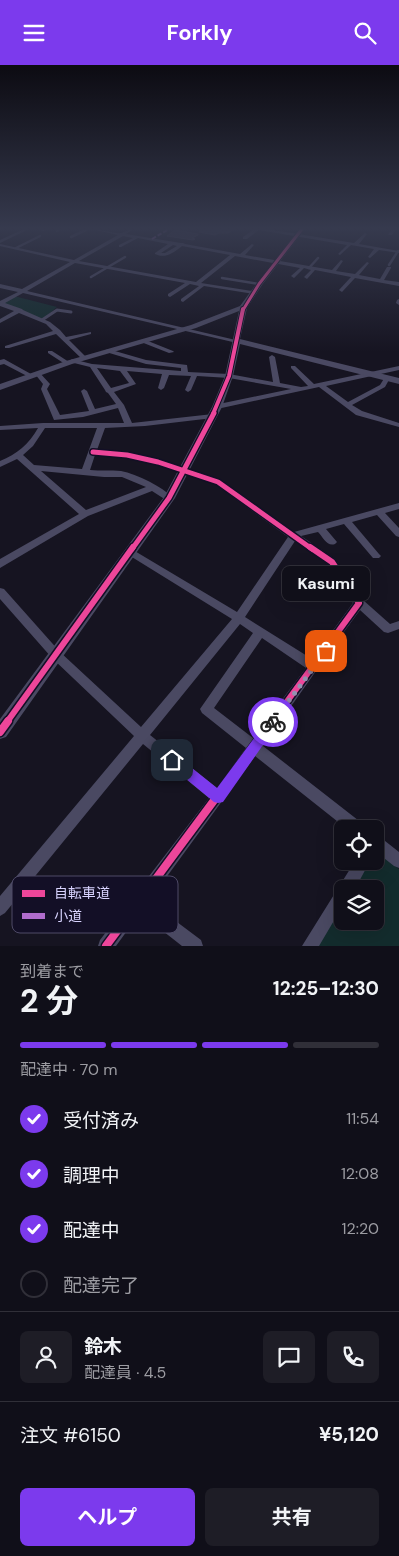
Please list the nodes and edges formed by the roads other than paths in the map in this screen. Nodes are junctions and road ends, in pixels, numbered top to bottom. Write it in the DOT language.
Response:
graph roads {
  1 [pos="60,270"];
  2 [pos="103,270"];
  3 [pos="118,270"];
  4 [pos="216,270"];
  5 [pos="270,270"];
  6 [pos="305,270"];
  7 [pos="308,270"];
  8 [pos="322,270"];
  9 [pos="360,270"];
  10 [pos="387,270"];
  11 [pos="333,272"];
  12 [pos="294,276"];
  13 [pos="355,276"];
  14 [pos="92,277"];
  15 [pos="222,277"];
  16 [pos="306,277"];
  17 [pos="381,281"];
  18 [pos="188,283"];
  19 [pos="259,284"];
  20 [pos="399,284"];
  21 [pos="199,285"];
  22 [pos="0,286"];
  23 [pos="342,290"];
  24 [pos="22,291"];
  25 [pos="252,293"];
  26 [pos="170,295"];
  27 [pos="183,300"];
  28 [pos="0,303"];
  29 [pos="243,308"];
  30 [pos="20,310"];
  31 [pos="71,312"];
  32 [pos="42,320"];
  33 [pos="0,321"];
  34 [pos="188,329"];
  35 [pos="58,331"];
  36 [pos="89,333"];
  37 [pos="64,339"];
  38 [pos="143,341"];
  39 [pos="237,341"];
  40 [pos="7,347"];
  41 [pos="108,351"];
  42 [pos="50,352"];
  43 [pos="171,352"];
  44 [pos="272,357"];
  45 [pos="84,358"];
  46 [pos="70,362"];
  47 [pos="0,363"];
  48 [pos="92,366"];
  49 [pos="293,367"];
  50 [pos="399,368"];
  51 [pos="122,369"];
  52 [pos="166,372"];
  53 [pos="184,373"];
  54 [pos="33,374"];
  55 [pos="195,374"];
  56 [pos="372,374"];
  57 [pos="228,376"];
  58 [pos="387,378"];
  59 [pos="399,381"];
  60 [pos="2,384"];
  61 [pos="277,385"];
  62 [pos="317,386"];
  63 [pos="161,388"];
  64 [pos="302,389"];
  65 [pos="188,390"];
  66 [pos="84,391"];
  67 [pos="108,391"];
  68 [pos="120,405"];
  69 [pos="347,405"];
  70 [pos="215,412"];
  71 [pos="93,413"];
  72 [pos="83,415"];
  73 [pos="43,425"];
  74 [pos="129,425"];
  75 [pos="399,425"];
  76 [pos="84,426"];
  77 [pos="102,427"];
  78 [pos="0,428"];
  79 [pos="93,452"];
  80 [pos="18,456"];
  81 [pos="0,464"];
  82 [pos="30,467"];
  83 [pos="85,471"];
  84 [pos="184,471"];
  85 [pos="152,488"];
  86 [pos="169,498"];
  87 [pos="399,505"];
  88 [pos="378,511"];
  89 [pos="85,514"];
  90 [pos="346,521"];
  91 [pos="320,528"];
  92 [pos="399,534"];
  93 [pos="294,535"];
  94 [pos="332,543"];
  95 [pos="130,552"];
  96 [pos="376,556"];
  97 [pos="0,564"];
  98 [pos="0,592"];
  99 [pos="359,603"];
  100 [pos="240,618"];
  101 [pos="399,625"];
  102 [pos="260,632"];
  103 [pos="56,655"];
  104 [pos="314,667"];
  105 [pos="0,732"];
  106 [pos="142,736"];
  107 [pos="254,747"];
  108 [pos="218,797"];
  109 [pos="347,820"];
  110 [pos="384,849"];
  111 [pos="399,861"];
  112 [pos="26,876"];
  113 [pos="160,876"];
  114 [pos="12,893"];
  115 [pos="334,907"];
  116 [pos="0,908"];
  117 [pos="116,933"];
  118 [pos="178,933"];
  119 [pos="106,946"];
  120 [pos="195,946"];
  121 [pos="310,946"];
  1 -- 24 [label="street"];
  2 -- 14 [label="lane"];
  3 -- 18 [label="street"];
  4 -- 21 [label="street"];
  5 -- 19 [label="street"];
  6 -- 12 [label="street"];
  7 -- 16 [label="street"];
  8 -- 11 [label="street"];
  9 -- 13 [label="street"];
  10 -- 17 [label="street"];
  11 -- 13 [label="street"];
  13 -- 17 [label="street"];
  13 -- 23 [label="street"];
  15 -- 19 [label="lane"];
  17 -- 20 [label="street"];
  18 -- 21 [label="street"];
  18 -- 26 [label="street"];
  19 -- 25 [label="street"];
  21 -- 25 [label="street"];
  21 -- 27 [label="street"];
  22 -- 24 [label="street"];
  24 -- 28 [label="street"];
  24 -- 34 [label="street"];
  25 -- 29 [label="street"];
  28 -- 30 [label="street"];
  29 -- 34 [label="street"];
  29 -- 39 [label="street"];
  30 -- 32 [label="street"];
  30 -- 33 [label="street"];
  31 -- 32 [label="lane"];
  32 -- 35 [label="street"];
  34 -- 38 [label="street"];
  34 -- 39 [label="street"];
  35 -- 37 [label="street"];
  35 -- 40 [label="street"];
  36 -- 37 [label="street"];
  37 -- 45 [label="street"];
  38 -- 41 [label="street"];
  38 -- 43 [label="street"];
  39 -- 56 [label="street"];
  39 -- 57 [label="street"];
  41 -- 45 [label="street"];
  41 -- 53 [label="street"];
  42 -- 46 [label="street"];
  44 -- 61 [label="street"];
  45 -- 46 [label="street"];
  46 -- 48 [label="street"];
  46 -- 54 [label="street"];
  47 -- 54 [label="street"];
  48 -- 51 [label="street"];
  48 -- 67 [label="street"];
  49 -- 62 [label="street"];
  50 -- 56 [label="street"];
  51 -- 52 [label="street"];
  51 -- 67 [label="street"];
  52 -- 53 [label="street"];
  52 -- 63 [label="street"];
  53 -- 55 [label="street"];
  54 -- 60 [label="street"];
  54 -- 72 [label="street"];
  55 -- 57 [label="street"];
  55 -- 65 [label="street"];
  56 -- 58 [label="street"];
  56 -- 62 [label="street"];
  57 -- 61 [label="street"];
  57 -- 70 [label="street"];
  58 -- 59 [label="street"];
  58 -- 69 [label="street"];
  61 -- 64 [label="street"];
  62 -- 64 [label="street"];
  62 -- 69 [label="street"];
  64 -- 70 [label="street"];
  66 -- 71 [label="street"];
  67 -- 68 [label="street"];
  68 -- 71 [label="street"];
  68 -- 74 [label="street"];
  69 -- 75 [label="street"];
  70 -- 74 [label="street"];
  70 -- 84 [label="street"];
  71 -- 72 [label="street"];
  72 -- 76 [label="street"];
  73 -- 76 [label="street"];
  73 -- 78 [label="street"];
  73 -- 80 [label="street"];
  74 -- 77 [label="street"];
  76 -- 77 [label="street"];
  77 -- 79 [label="street"];
  79 -- 83 [label="street"];
  79 -- 84 [label="street"];
  80 -- 81 [label="street"];
  80 -- 82 [label="street"];
  82 -- 83 [label="street"];
  82 -- 89 [label="street"];
  83 -- 85 [label="street"];
  84 -- 86 [label="street"];
  84 -- 93 [label="street"];
  85 -- 86 [label="street"];
  85 -- 89 [label="street"];
  86 -- 95 [label="street"];
  87 -- 88 [label="street"];
  88 -- 90 [label="street"];
  88 -- 92 [label="street"];
  89 -- 97 [label="street"];
  90 -- 91 [label="street"];
  90 -- 96 [label="street"];
  91 -- 93 [label="street"];
  91 -- 94 [label="street"];
  93 -- 99 [label="street"];
  93 -- 100 [label="street"];
  95 -- 100 [label="street"];
  95 -- 103 [label="street"];
  98 -- 103 [label="street"];
  99 -- 101 [label="street"];
  99 -- 104 [label="street"];
  100 -- 102 [label="street"];
  100 -- 106 [label="street"];
  102 -- 104 [label="street"];
  102 -- 107 [label="street"];
  103 -- 105 [label="street"];
  103 -- 106 [label="street"];
  104 -- 107 [label="street"];
  106 -- 108 [label="street"];
  106 -- 112 [label="street"];
  107 -- 108 [label="street"];
  107 -- 109 [label="street"];
  108 -- 113 [label="street"];
  110 -- 111 [label="street"];
  114 -- 116 [label="street"];
  115 -- 121 [label="street"];
  117 -- 119 [label="street"];
  118 -- 120 [label="street"];
}
